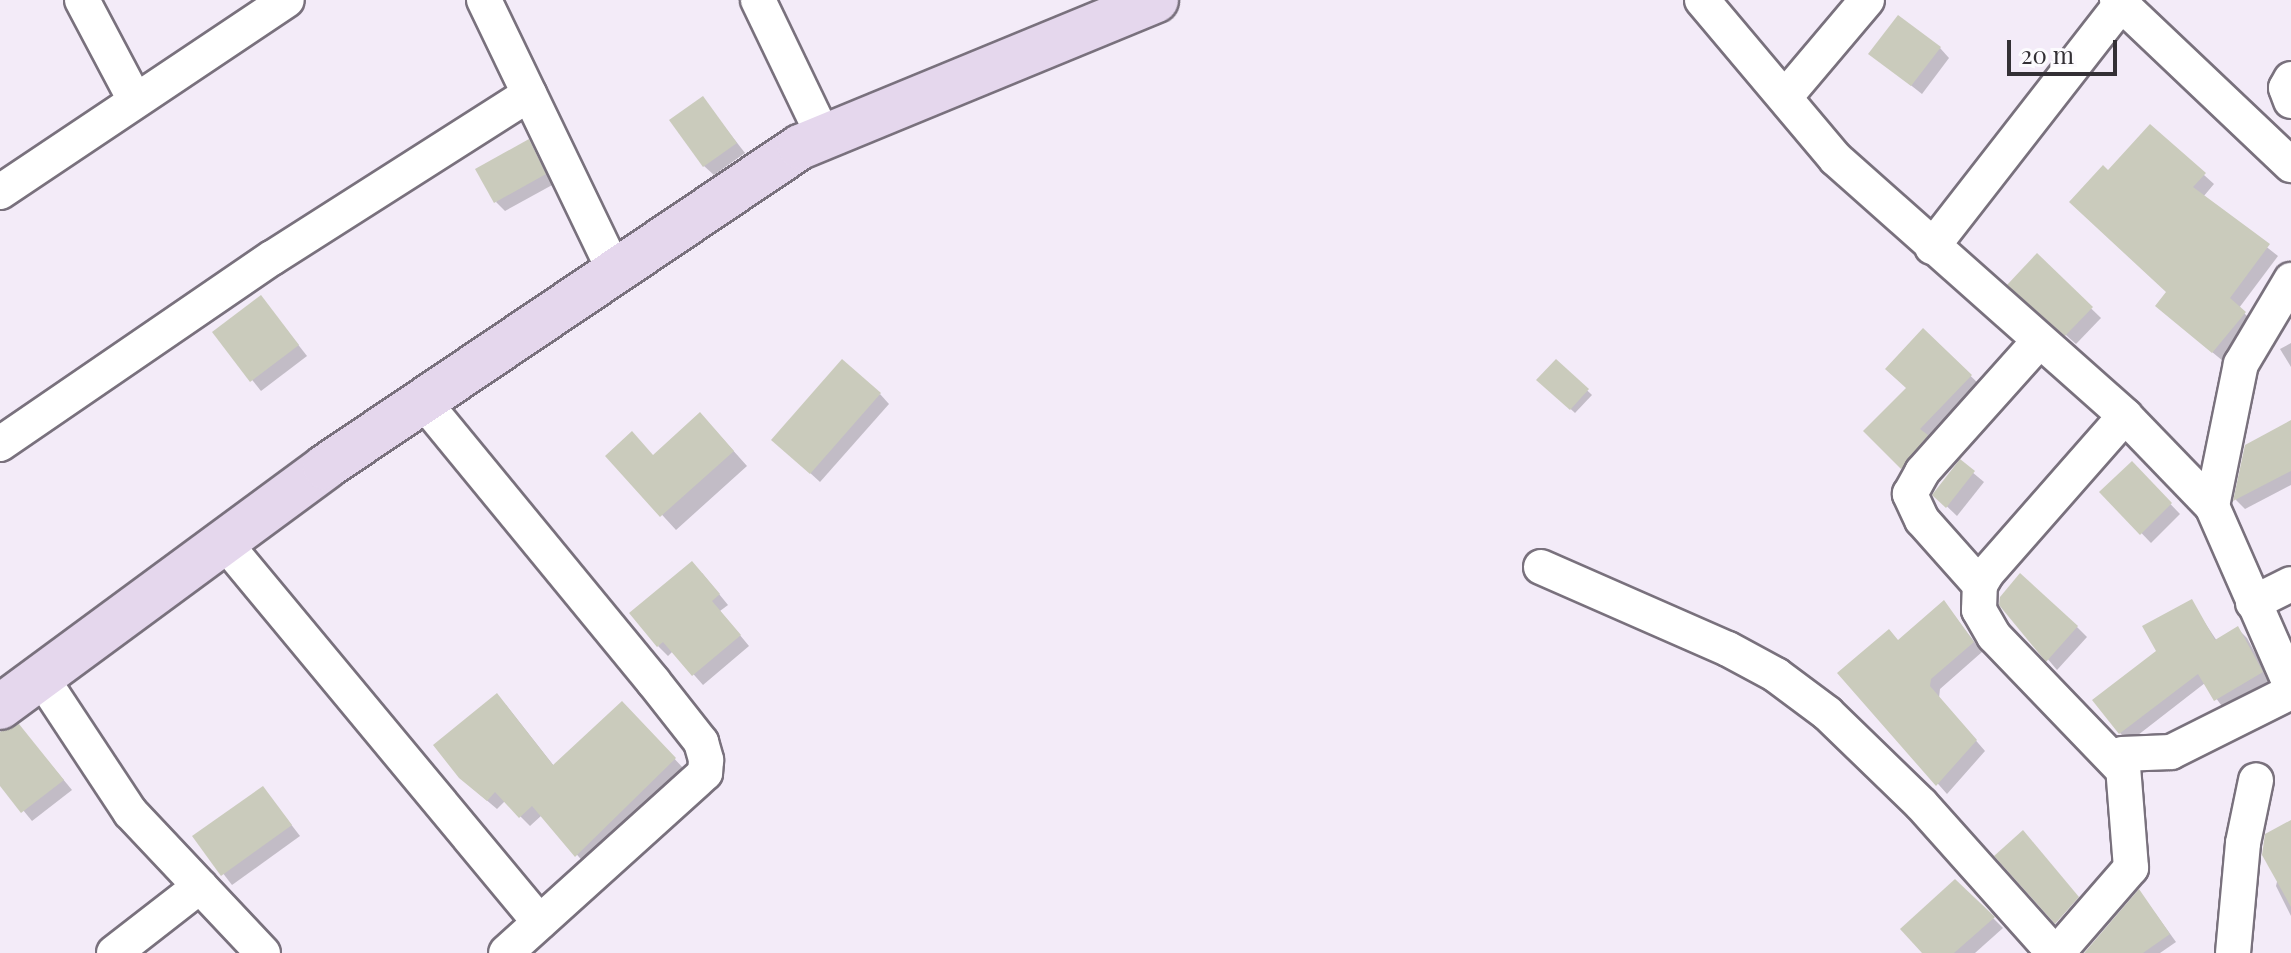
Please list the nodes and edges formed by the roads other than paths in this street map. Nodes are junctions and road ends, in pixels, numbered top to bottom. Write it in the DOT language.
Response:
graph roads {
  1 [pos="82,0"];
  2 [pos="287,0"];
  3 [pos="484,0"];
  4 [pos="758,0"];
  5 [pos="1156,0"];
  6 [pos="1702,0"];
  7 [pos="1867,0"];
  8 [pos="2121,1"];
  9 [pos="2291,79"];
  10 [pos="529,94"];
  11 [pos="1785,97"];
  12 [pos="135,100"];
  13 [pos="2291,101"];
  14 [pos="824,137"];
  15 [pos="2291,165"];
  16 [pos="0,192"];
  17 [pos="1932,247"];
  18 [pos="615,272"];
  19 [pos="2291,280"];
  20 [pos="2039,341"];
  21 [pos="423,401"];
  22 [pos="2125,416"];
  23 [pos="0,444"];
  24 [pos="2212,506"];
  25 [pos="224,542"];
  26 [pos="1541,567"];
  27 [pos="2291,584"];
  28 [pos="1980,585"];
  29 [pos="2253,603"];
  30 [pos="41,677"];
  31 [pos="2291,689"];
  32 [pos="0,707"];
  33 [pos="2123,770"];
  34 [pos="2256,780"];
  35 [pos="200,886"];
  36 [pos="540,922"];
  37 [pos="114,953"];
  38 [pos="263,953"];
  39 [pos="506,953"];
  40 [pos="2056,953"];
  41 [pos="2233,953"];
  1 -- 12 [label="street"];
  2 -- 12 [label="street"];
  3 -- 10 [label="street"];
  4 -- 14 [label="street"];
  5 -- 14 [label="street"];
  6 -- 11 [label="street"];
  7 -- 11 [label="street"];
  8 -- 15 [label="street"];
  8 -- 17 [label="street"];
  9 -- 13 [label="street"];
  10 -- 18 [label="street"];
  10 -- 23 [label="street"];
  11 -- 17 [label="street"];
  12 -- 16 [label="street"];
  14 -- 18 [label="street"];
  17 -- 20 [label="street"];
  18 -- 21 [label="street"];
  19 -- 24 [label="street"];
  20 -- 22 [label="street"];
  20 -- 28 [label="street"];
  21 -- 25 [label="street"];
  21 -- 36 [label="street"];
  22 -- 24 [label="street"];
  22 -- 28 [label="street"];
  24 -- 29 [label="street"];
  25 -- 30 [label="street"];
  25 -- 36 [label="street"];
  26 -- 40 [label="street"];
  27 -- 29 [label="street"];
  28 -- 33 [label="street"];
  29 -- 31 [label="street"];
  30 -- 32 [label="street"];
  30 -- 35 [label="street"];
  31 -- 33 [label="street"];
  33 -- 40 [label="street"];
  34 -- 41 [label="street"];
  35 -- 37 [label="street"];
  35 -- 38 [label="street"];
  36 -- 39 [label="street"];
}
